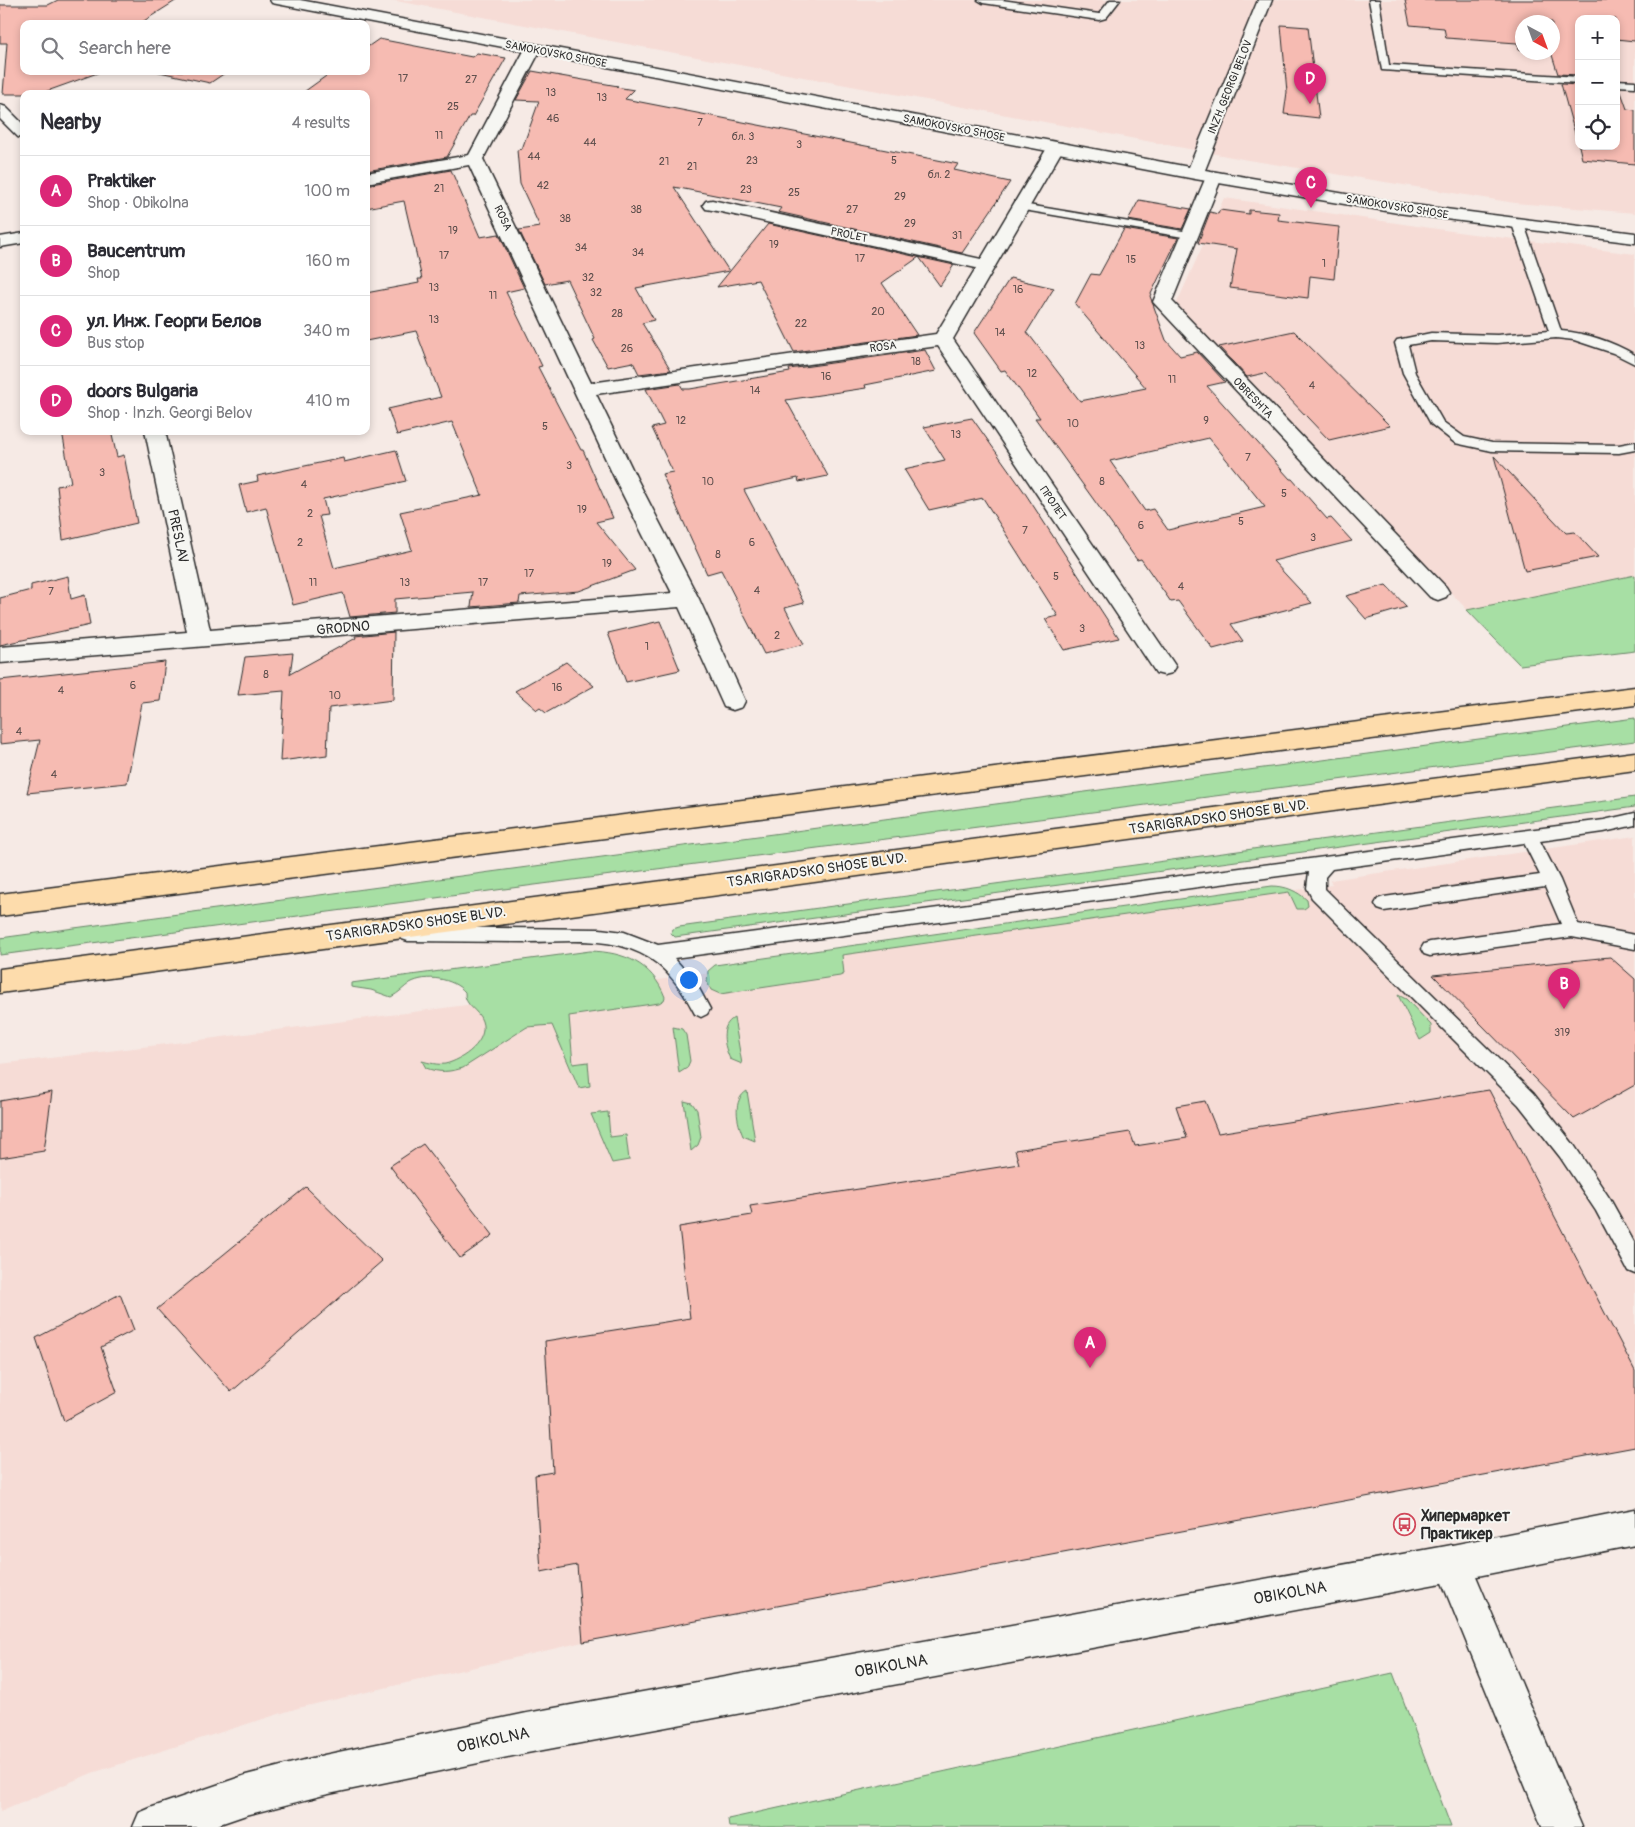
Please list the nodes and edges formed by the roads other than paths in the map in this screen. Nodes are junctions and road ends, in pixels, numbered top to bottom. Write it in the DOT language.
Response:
graph roads {
  1 [pos="983,0"];
  2 [pos="1115,0"];
  3 [pos="1265,0"];
  4 [pos="1374,0"];
  5 [pos="287,1"];
  6 [pos="533,49"];
  7 [pos="1575,80"];
  8 [pos="1620,83"];
  9 [pos="1635,84"];
  10 [pos="0,110"];
  11 [pos="20,130"];
  12 [pos="1056,147"];
  13 [pos="475,159"];
  14 [pos="1205,175"];
  15 [pos="370,177"];
  16 [pos="712,206"];
  17 [pos="1022,207"];
  18 [pos="1518,224"];
  19 [pos="1189,235"];
  20 [pos="1635,238"];
  21 [pos="20,239"];
  22 [pos="0,242"];
  23 [pos="986,265"];
  24 [pos="1556,334"];
  25 [pos="943,339"];
  26 [pos="1635,360"];
  27 [pos="585,390"];
  28 [pos="156,435"];
  29 [pos="1635,446"];
  30 [pos="1438,592"];
  31 [pos="686,599"];
  32 [pos="201,640"];
  33 [pos="0,655"];
  34 [pos="1164,667"];
  35 [pos="1635,696"];
  36 [pos="733,701"];
  37 [pos="1635,761"];
  38 [pos="1635,819"];
  39 [pos="1528,836"];
  40 [pos="1327,863"];
  41 [pos="1551,880"];
  42 [pos="1384,904"];
  43 [pos="0,905"];
  44 [pos="1572,930"];
  45 [pos="348,934"];
  46 [pos="1635,942"];
  47 [pos="1430,949"];
  48 [pos="655,953"];
  49 [pos="0,981"];
  50 [pos="701,1010"];
  51 [pos="1635,1264"];
  52 [pos="1635,1527"];
  53 [pos="1452,1563"];
  54 [pos="153,1827"];
  55 [pos="1562,1827"];
  1 -- 2 [label="lane"];
  3 -- 14 [label="street, INZH. GEORGI BELOV"];
  4 -- 7 [label="lane"];
  5 -- 6 [label="street, SAMOKOVSKO SHOSE"];
  6 -- 12 [label="street, SAMOKOVSKO SHOSE"];
  6 -- 13 [label="street"];
  8 -- 9 [label="lane"];
  10 -- 11 [label="street"];
  12 -- 14 [label="street, SAMOKOVSKO SHOSE"];
  12 -- 17 [label="street"];
  13 -- 15 [label="street"];
  13 -- 27 [label="street, ROSA"];
  14 -- 18 [label="street, SAMOKOVSKO SHOSE"];
  14 -- 19 [label="street, OBRESHTA"];
  16 -- 23 [label="street, PROLET"];
  17 -- 19 [label="lane"];
  17 -- 23 [label="street"];
  18 -- 20 [label="street, SAMOKOVSKO SHOSE"];
  18 -- 24 [label="lane"];
  19 -- 30 [label="street, OBRESHTA"];
  21 -- 22 [label="street"];
  23 -- 25 [label="street"];
  24 -- 26 [label="lane"];
  24 -- 29 [label="lane"];
  25 -- 27 [label="street, ROSA"];
  25 -- 34 [label="street, ПРОЛЕТ"];
  27 -- 31 [label="street, ROSA"];
  28 -- 32 [label="street, PRESLAV"];
  31 -- 32 [label="street, GRODNO"];
  31 -- 36 [label="street, ROSA"];
  32 -- 33 [label="street, GRODNO"];
  35 -- 43 [label="highway"];
  37 -- 45 [label="highway, TSARIGRADSKO SHOSE BLVD."];
  38 -- 39 [label="lane"];
  39 -- 40 [label="lane"];
  39 -- 41 [label="lane"];
  40 -- 48 [label="lane"];
  40 -- 51 [label="lane"];
  41 -- 42 [label="lane"];
  41 -- 44 [label="lane"];
  44 -- 46 [label="lane"];
  44 -- 47 [label="lane"];
  45 -- 48 [label="lane"];
  45 -- 49 [label="highway, TSARIGRADSKO SHOSE BLVD."];
  48 -- 50 [label="lane"];
  52 -- 53 [label="street, OBIKOLNA"];
  53 -- 54 [label="street, OBIKOLNA"];
  53 -- 55 [label="street"];
}
